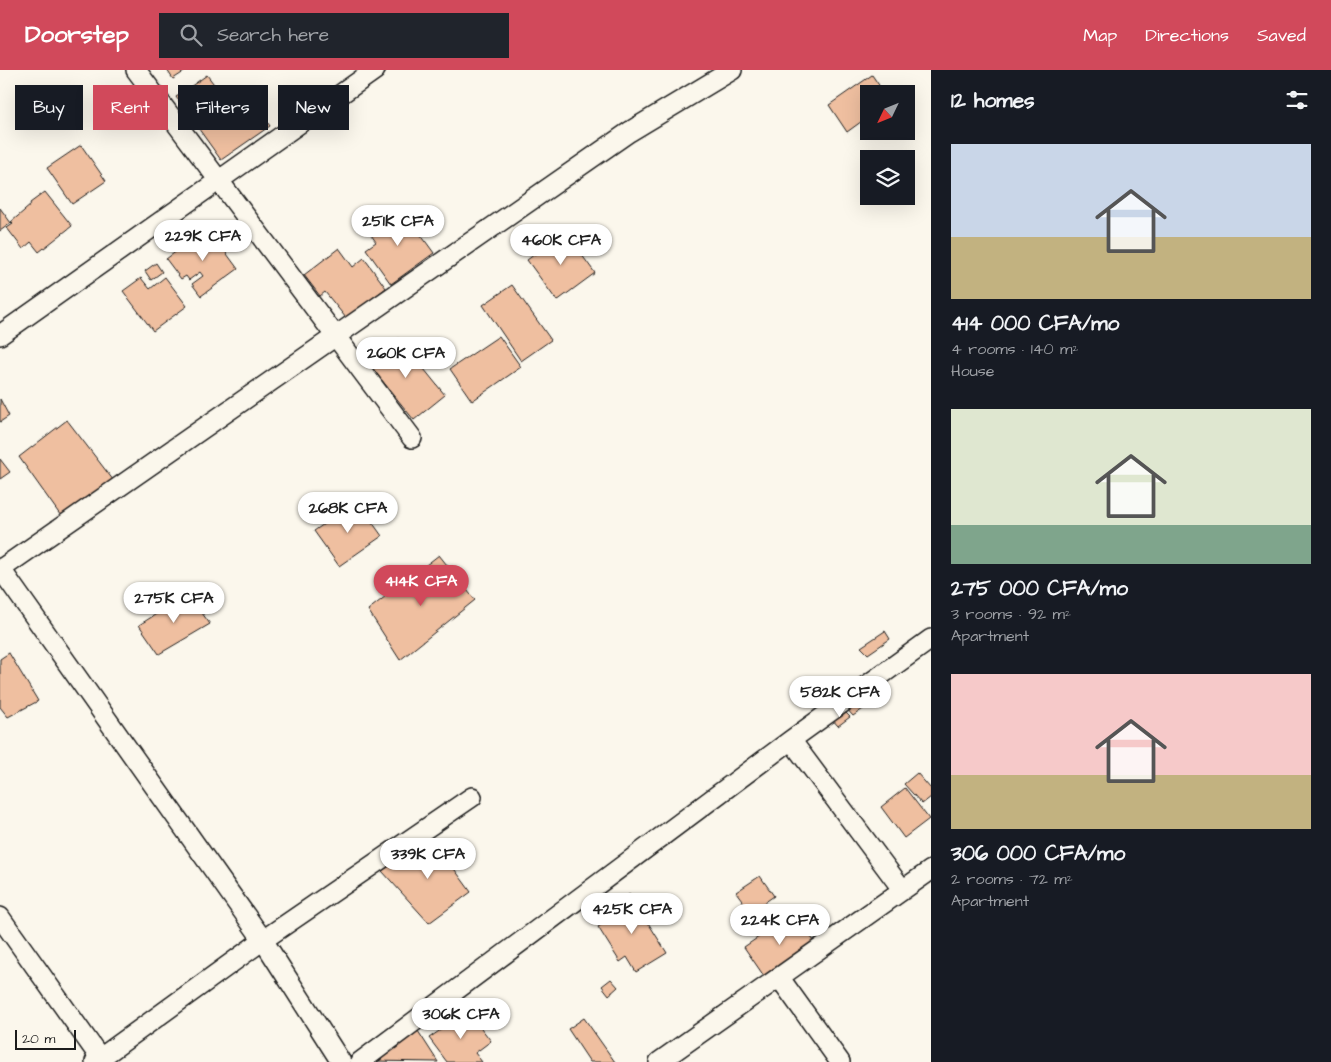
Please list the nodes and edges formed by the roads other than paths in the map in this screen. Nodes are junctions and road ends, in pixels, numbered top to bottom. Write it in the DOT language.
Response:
graph roads {
  1 [pos="136,70"];
  2 [pos="375,70"];
  3 [pos="732,70"];
  4 [pos="218,179"];
  5 [pos="0,335"];
  6 [pos="335,336"];
  7 [pos="412,438"];
  8 [pos="0,569"];
  9 [pos="931,639"];
  10 [pos="791,740"];
  11 [pos="472,796"];
  12 [pos="931,870"];
  13 [pos="902,889"];
  14 [pos="0,917"];
  15 [pos="263,940"];
  16 [pos="779,977"];
  17 [pos="100,1061"];
  18 [pos="341,1062"];
  19 [pos="360,1062"];
  20 [pos="659,1062"];
  21 [pos="840,1062"];
  1 -- 4 [label="street"];
  2 -- 4 [label="street"];
  3 -- 6 [label="street"];
  4 -- 5 [label="street"];
  4 -- 6 [label="street"];
  6 -- 7 [label="street"];
  6 -- 8 [label="street"];
  8 -- 15 [label="street"];
  9 -- 10 [label="street"];
  10 -- 13 [label="street"];
  10 -- 19 [label="street"];
  11 -- 15 [label="street"];
  12 -- 13 [label="street"];
  13 -- 16 [label="street"];
  14 -- 17 [label="street"];
  15 -- 17 [label="street"];
  15 -- 18 [label="street"];
  16 -- 20 [label="street"];
  16 -- 21 [label="street"];
}
